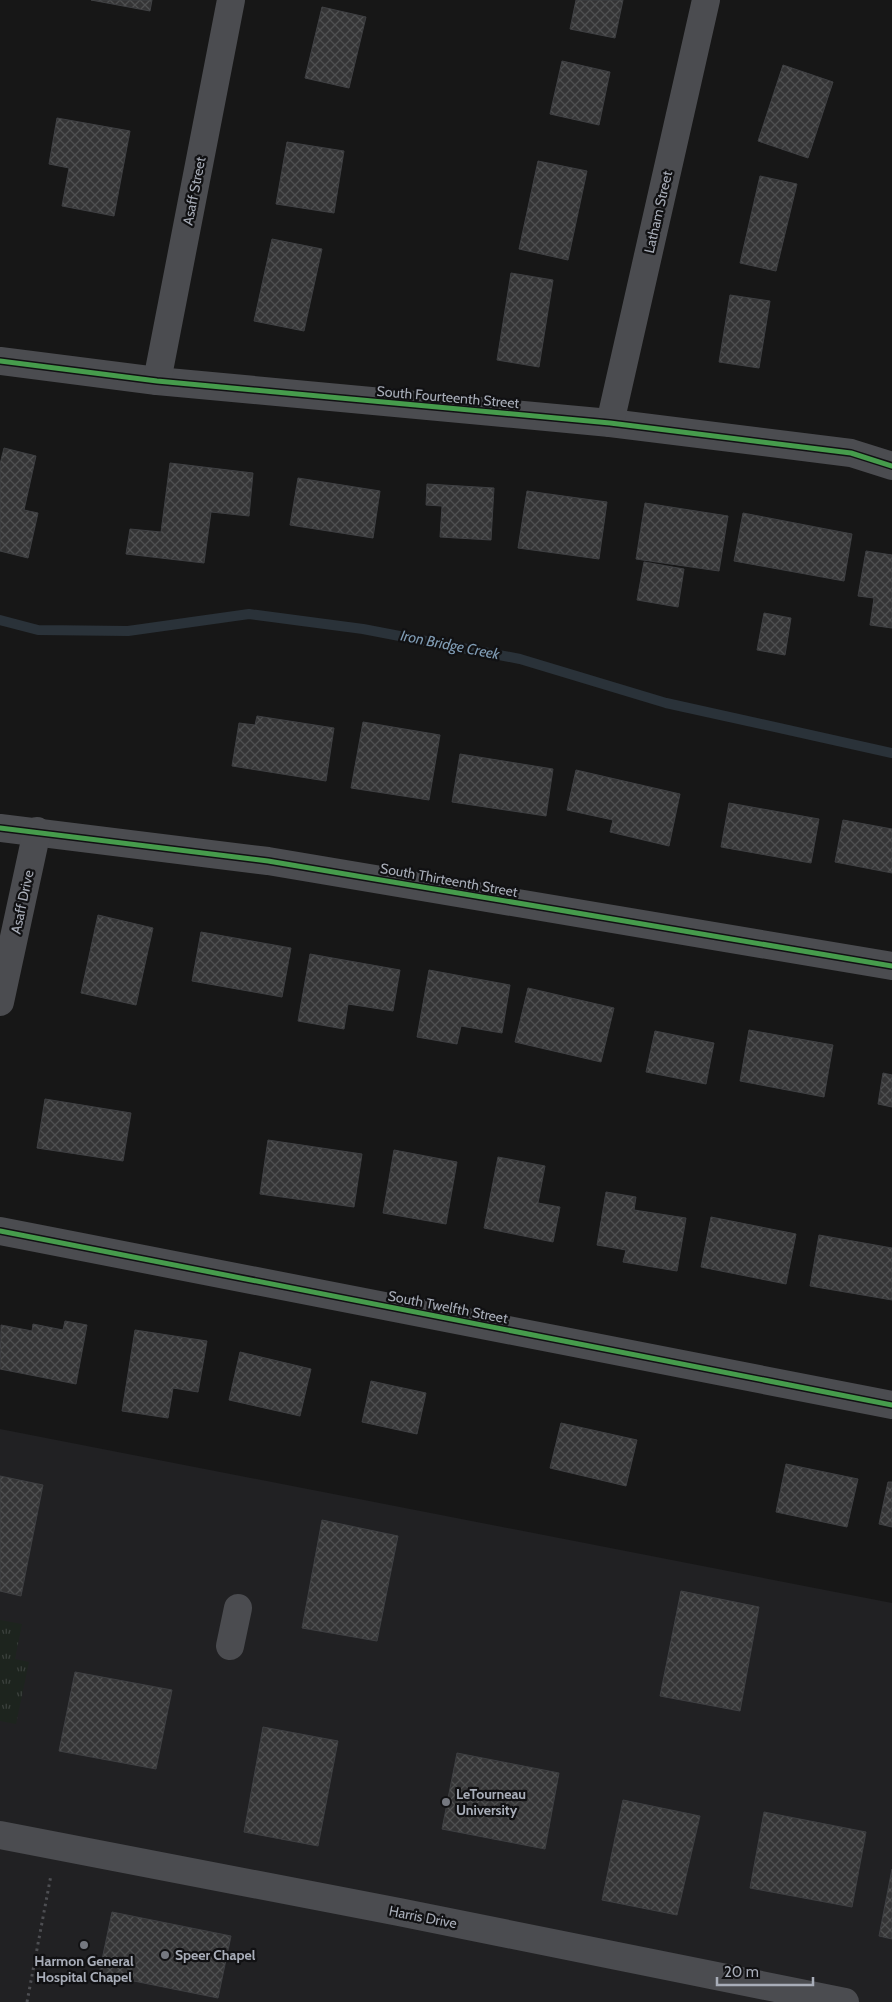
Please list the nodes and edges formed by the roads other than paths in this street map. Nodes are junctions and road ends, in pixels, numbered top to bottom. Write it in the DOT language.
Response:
graph roads {
  1 [pos="231,0"];
  2 [pos="706,0"];
  3 [pos="0,361"];
  4 [pos="157,381"];
  5 [pos="610,423"];
  6 [pos="892,466"];
  7 [pos="0,828"];
  8 [pos="37,831"];
  9 [pos="892,966"];
  10 [pos="0,1002"];
  11 [pos="0,1231"];
  12 [pos="892,1405"];
  13 [pos="238,1608"];
  14 [pos="230,1646"];
  15 [pos="0,1836"];
  16 [pos="845,2002"];
  1 -- 4 [label="street, Asaff Street"];
  2 -- 5 [label="street, Latham Street"];
  3 -- 4 [label="street, South Fourteenth Street"];
  4 -- 5 [label="street, South Fourteenth Street"];
  5 -- 6 [label="street, South Fourteenth Street"];
  7 -- 8 [label="street, South Thirteenth Street"];
  8 -- 9 [label="street, South Thirteenth Street"];
  8 -- 10 [label="street, Asaff Drive"];
  11 -- 12 [label="street, South Twelfth Street"];
  13 -- 14 [label="street"];
  15 -- 16 [label="street, Harris Drive"];
}
